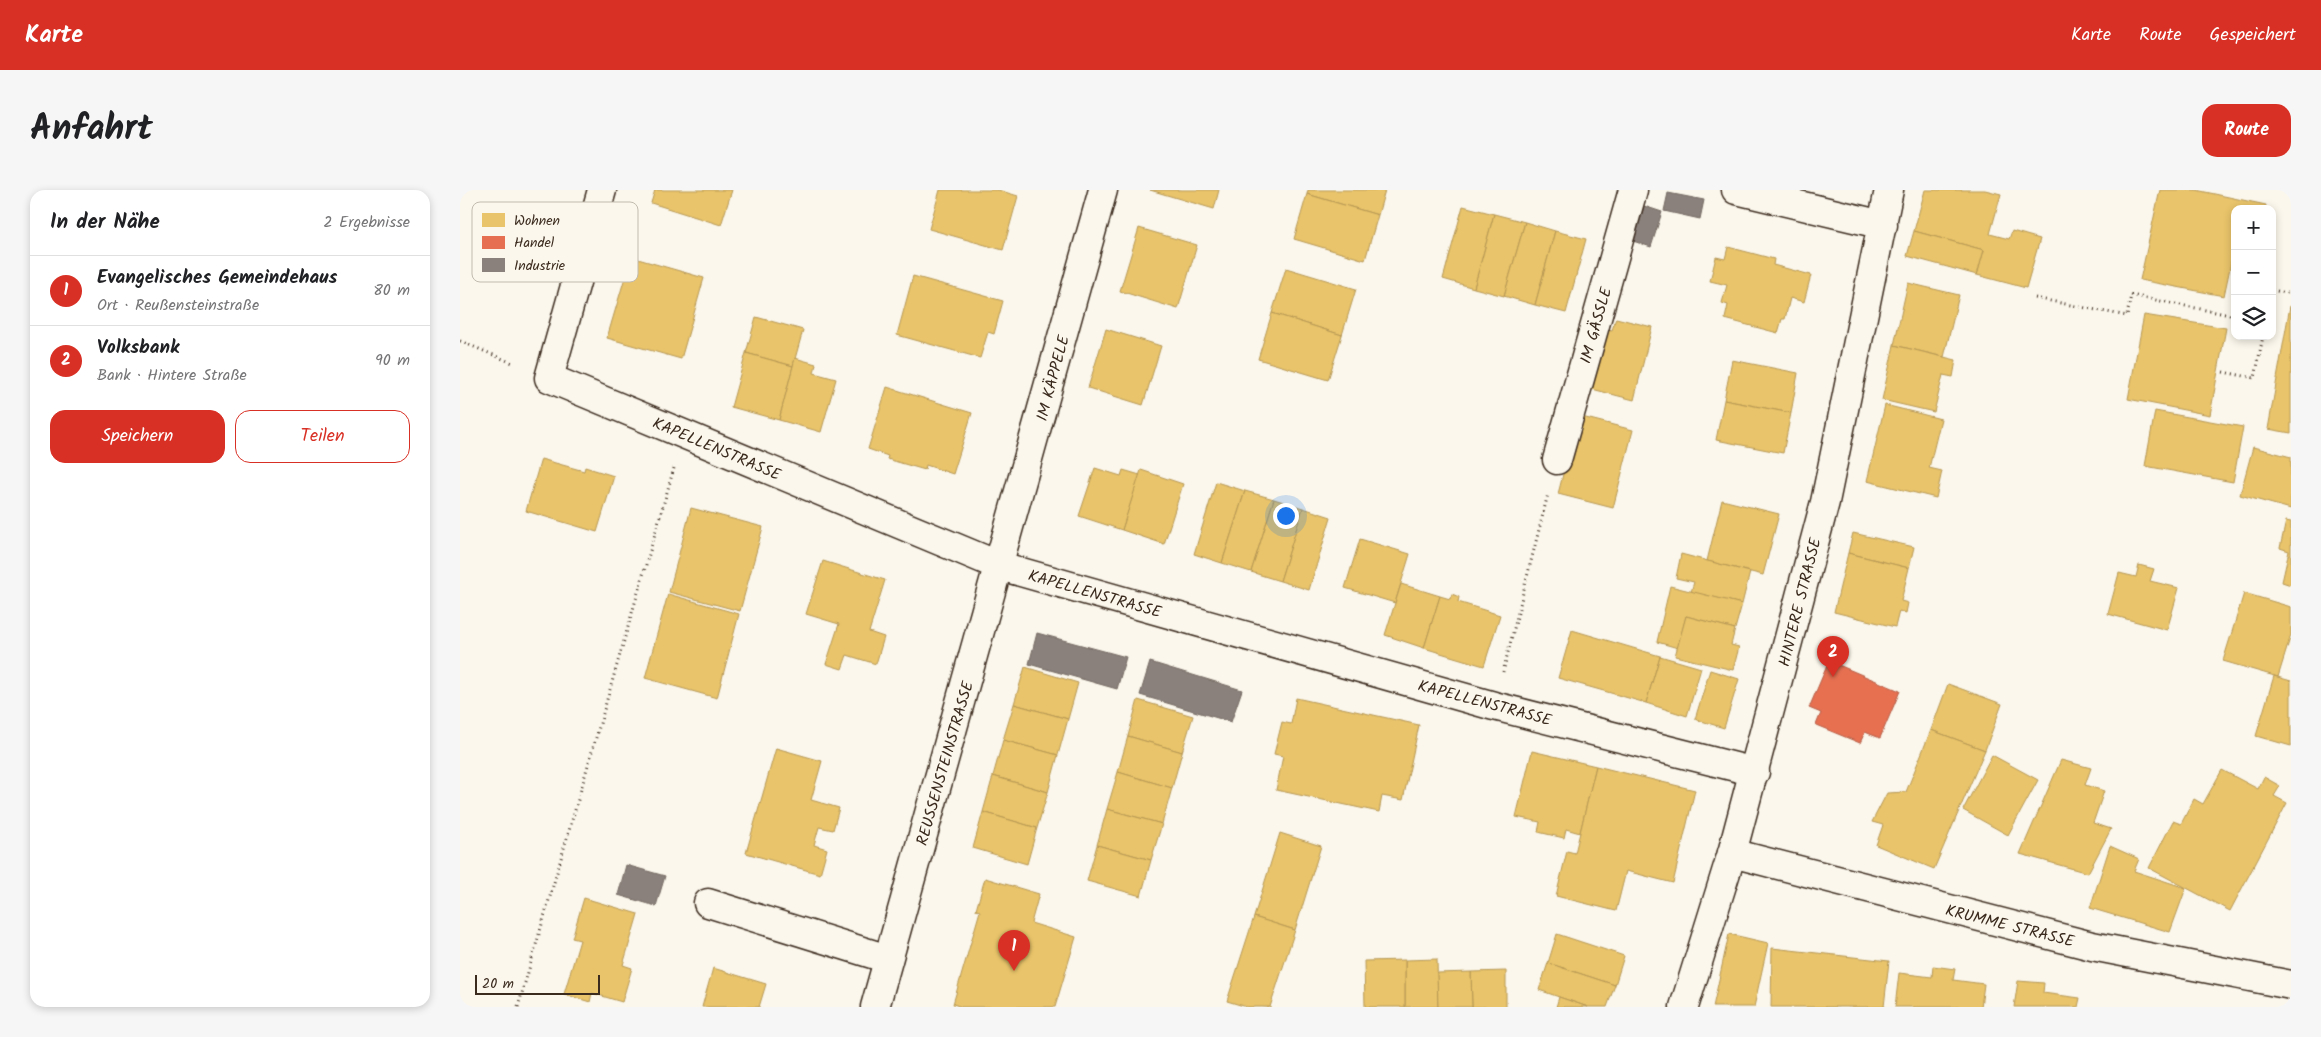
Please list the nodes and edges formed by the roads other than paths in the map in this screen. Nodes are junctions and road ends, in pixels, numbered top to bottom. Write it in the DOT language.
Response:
graph roads {
  1 [pos="1104,190"];
  2 [pos="1633,190"];
  3 [pos="1736,190"];
  4 [pos="1889,190"];
  5 [pos="1883,225"];
  6 [pos="576,282"];
  7 [pos="1557,460"];
  8 [pos="1000,566"];
  9 [pos="1755,772"];
  10 [pos="1732,853"];
  11 [pos="708,902"];
  12 [pos="888,960"];
  13 [pos="2291,985"];
  14 [pos="875,1007"];
  15 [pos="1684,1007"];
  1 -- 8 [label="street, IM KÄPPELE"];
  2 -- 7 [label="street, IM GÄSSLE"];
  3 -- 5 [label="street"];
  4 -- 5 [label="street, HINTERE STRASSE"];
  5 -- 9 [label="street, HINTERE STRASSE"];
  6 -- 8 [label="street, KAPELLENSTRASSE"];
  8 -- 9 [label="street, KAPELLENSTRASSE"];
  8 -- 12 [label="street, REUSSENSTEINSTRASSE"];
  9 -- 10 [label="street, HINTERE STRASSE"];
  10 -- 13 [label="street, KRUMME STRASSE"];
  10 -- 15 [label="street, HINTERE STRASSE"];
  11 -- 12 [label="street"];
  12 -- 14 [label="street, REUSSENSTEINSTRASSE"];
}
